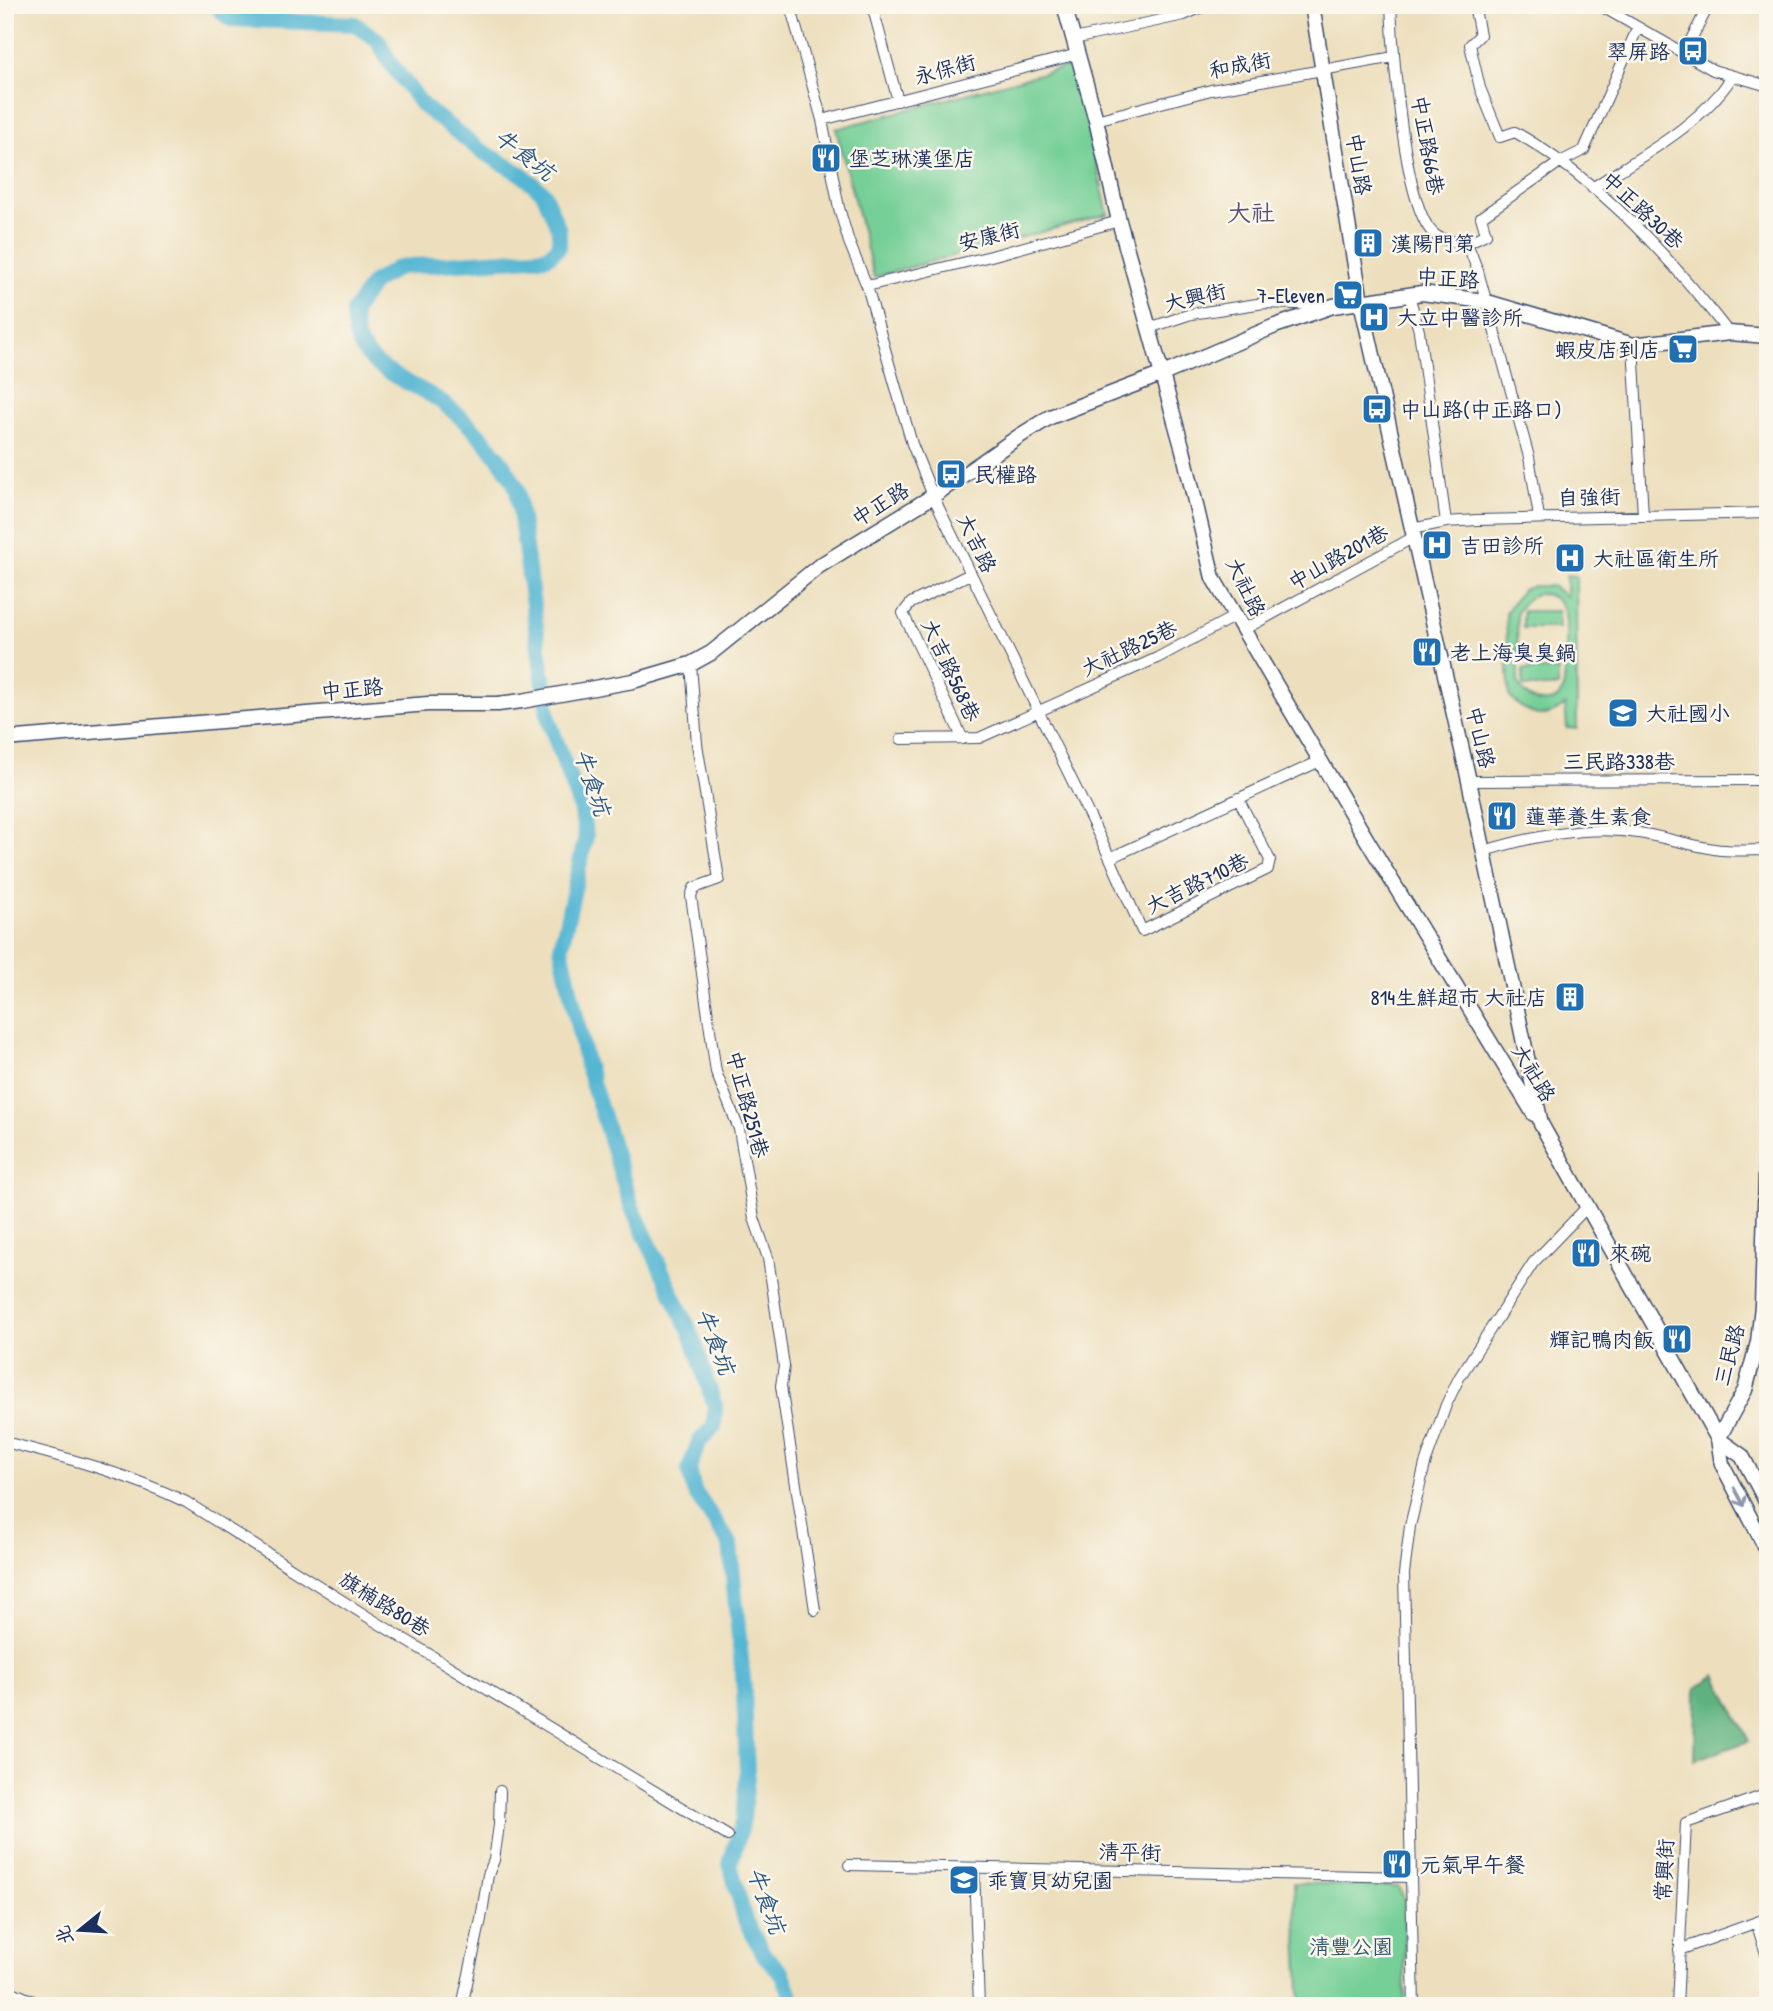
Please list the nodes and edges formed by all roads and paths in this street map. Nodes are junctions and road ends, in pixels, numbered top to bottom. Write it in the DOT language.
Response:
graph roads {
  1 [pos="790,5"];
  2 [pos="872,5"];
  3 [pos="1064,5"];
  4 [pos="1207,5"];
  5 [pos="1312,5"];
  6 [pos="1391,5"];
  7 [pos="1474,5"];
  8 [pos="1599,5"];
  9 [pos="1709,5"];
  10 [pos="1639,27"];
  11 [pos="1076,47"];
  12 [pos="1684,52"];
  13 [pos="1394,57"];
  14 [pos="1323,68"];
  15 [pos="1732,77"];
  16 [pos="1768,86"];
  17 [pos="898,101"];
  18 [pos="822,120"];
  19 [pos="1096,120"];
  20 [pos="1560,162"];
  21 [pos="1592,188"];
  22 [pos="1119,221"];
  23 [pos="1467,243"];
  24 [pos="867,286"];
  25 [pos="1409,295"];
  26 [pos="1485,301"];
  27 [pos="1361,302"];
  28 [pos="1333,306"];
  29 [pos="1149,328"];
  30 [pos="1729,333"];
  31 [pos="1768,336"];
  32 [pos="1633,345"];
  33 [pos="1163,374"];
  34 [pos="933,496"];
  35 [pos="1768,513"];
  36 [pos="1643,515"];
  37 [pos="1539,517"];
  38 [pos="1446,522"];
  39 [pos="1413,533"];
  40 [pos="970,574"];
  41 [pos="1236,616"];
  42 [pos="1243,629"];
  43 [pos="691,664"];
  44 [pos="1038,712"];
  45 [pos="5,739"];
  46 [pos="901,739"];
  47 [pos="963,739"];
  48 [pos="1320,761"];
  49 [pos="1768,780"];
  50 [pos="1469,781"];
  51 [pos="1238,798"];
  52 [pos="1768,850"];
  53 [pos="1484,851"];
  54 [pos="1110,858"];
  55 [pos="1768,1109"];
  56 [pos="1768,1120"];
  57 [pos="1541,1124"];
  58 [pos="1587,1207"];
  59 [pos="1718,1439"];
  60 [pos="5,1441"];
  61 [pos="1768,1505"];
  62 [pos="1768,1552"];
  63 [pos="815,1610"];
  64 [pos="500,1791"];
  65 [pos="1768,1794"];
  66 [pos="728,1836"];
  67 [pos="849,1865"];
  68 [pos="974,1868"];
  69 [pos="1410,1877"];
  70 [pos="1768,1918"];
  71 [pos="1756,1923"];
  72 [pos="1679,1950"];
  73 [pos="1768,1960"];
  74 [pos="5,1993"];
  75 [pos="37,2006"];
  76 [pos="462,2006"];
  77 [pos="979,2006"];
  78 [pos="1414,2006"];
  79 [pos="1677,2006"];
  1 -- 18 [label="street, 大吉路"];
  2 -- 17 [label="street"];
  3 -- 11 [label="street, 大社路"];
  4 -- 11 [label="street, 永保街"];
  5 -- 14 [label="street, 中山路"];
  6 -- 13 [label="street, 中正路66巷"];
  7 -- 20 [label="street, 中正路30巷"];
  8 -- 10 [label="street"];
  9 -- 12 [label="street"];
  10 -- 12 [label="street"];
  10 -- 20 [label="street"];
  11 -- 17 [label="street, 永保街"];
  11 -- 19 [label="street, 大社路"];
  12 -- 15 [label="street"];
  13 -- 14 [label="street, 和成街"];
  13 -- 23 [label="street, 中正路66巷"];
  14 -- 19 [label="street, 和成街"];
  14 -- 27 [label="street, 中山路"];
  15 -- 16 [label="street"];
  15 -- 21 [label="street"];
  17 -- 18 [label="street, 永保街"];
  18 -- 24 [label="street, 大吉路"];
  19 -- 22 [label="street, 大社路"];
  20 -- 21 [label="street, 中正路30巷"];
  20 -- 23 [label="street"];
  21 -- 30 [label="street, 中正路30巷"];
  22 -- 24 [label="street, 安康街"];
  22 -- 29 [label="street, 大社路"];
  23 -- 26 [label="street"];
  24 -- 34 [label="street, 大吉路"];
  25 -- 26 [label="street, 中正路"];
  25 -- 27 [label="street, 中正路"];
  25 -- 38 [label="street"];
  26 -- 32 [label="street, 中正路"];
  26 -- 37 [label="street"];
  27 -- 28 [label="street, 中正路"];
  27 -- 39 [label="street, 中山路"];
  28 -- 29 [label="street, 大興街"];
  28 -- 33 [label="street, 中正路"];
  29 -- 33 [label="street, 大社路"];
  30 -- 31 [label="street, 中正路"];
  30 -- 32 [label="street, 中正路"];
  32 -- 36 [label="street"];
  33 -- 34 [label="street, 中正路"];
  33 -- 41 [label="street, 大社路"];
  34 -- 40 [label="street, 大吉路"];
  34 -- 43 [label="street, 中正路"];
  35 -- 36 [label="street, 自強街"];
  36 -- 37 [label="street, 自強街"];
  37 -- 38 [label="street, 自強街"];
  38 -- 39 [label="street, 自強街"];
  39 -- 42 [label="street, 中山路201巷"];
  39 -- 50 [label="street, 中山路"];
  40 -- 44 [label="street, 大吉路"];
  40 -- 47 [label="street, 大吉路568巷"];
  41 -- 42 [label="street, 大社路"];
  41 -- 44 [label="street, 大社路25巷"];
  42 -- 48 [label="street, 大社路"];
  43 -- 45 [label="street, 中正路"];
  43 -- 63 [label="street, 中正路251巷"];
  44 -- 47 [label="street, 大社路25巷"];
  44 -- 54 [label="street, 大吉路"];
  46 -- 47 [label="street, 大社路25巷"];
  48 -- 51 [label="street"];
  48 -- 57 [label="street, 大社路"];
  49 -- 50 [label="street, 三民路338巷"];
  50 -- 53 [label="street, 中山路"];
  51 -- 54 [label="street"];
  51 -- 54 [label="street, 大吉路710巷"];
  52 -- 53 [label="street"];
  53 -- 57 [label="street, 中山路"];
  55 -- 56 [label="street, 三民路"];
  56 -- 59 [label="street, 三民路"];
  57 -- 58 [label="street, 中山路"];
  58 -- 59 [label="street, 中山路"];
  58 -- 69 [label="street"];
  59 -- 61 [label="street"];
  59 -- 62 [label="street, one-way"];
  60 -- 66 [label="street, 旗楠路80巷"];
  64 -- 76 [label="street"];
  65 -- 72 [label="street, 常興街"];
  67 -- 68 [label="street, 清平街"];
  68 -- 69 [label="street, 清平街"];
  68 -- 77 [label="street"];
  69 -- 78 [label="street"];
  70 -- 71 [label="street"];
  71 -- 72 [label="street"];
  71 -- 73 [label="street"];
  72 -- 79 [label="street, 常興街"];
  74 -- 75 [label="main road"];
}
